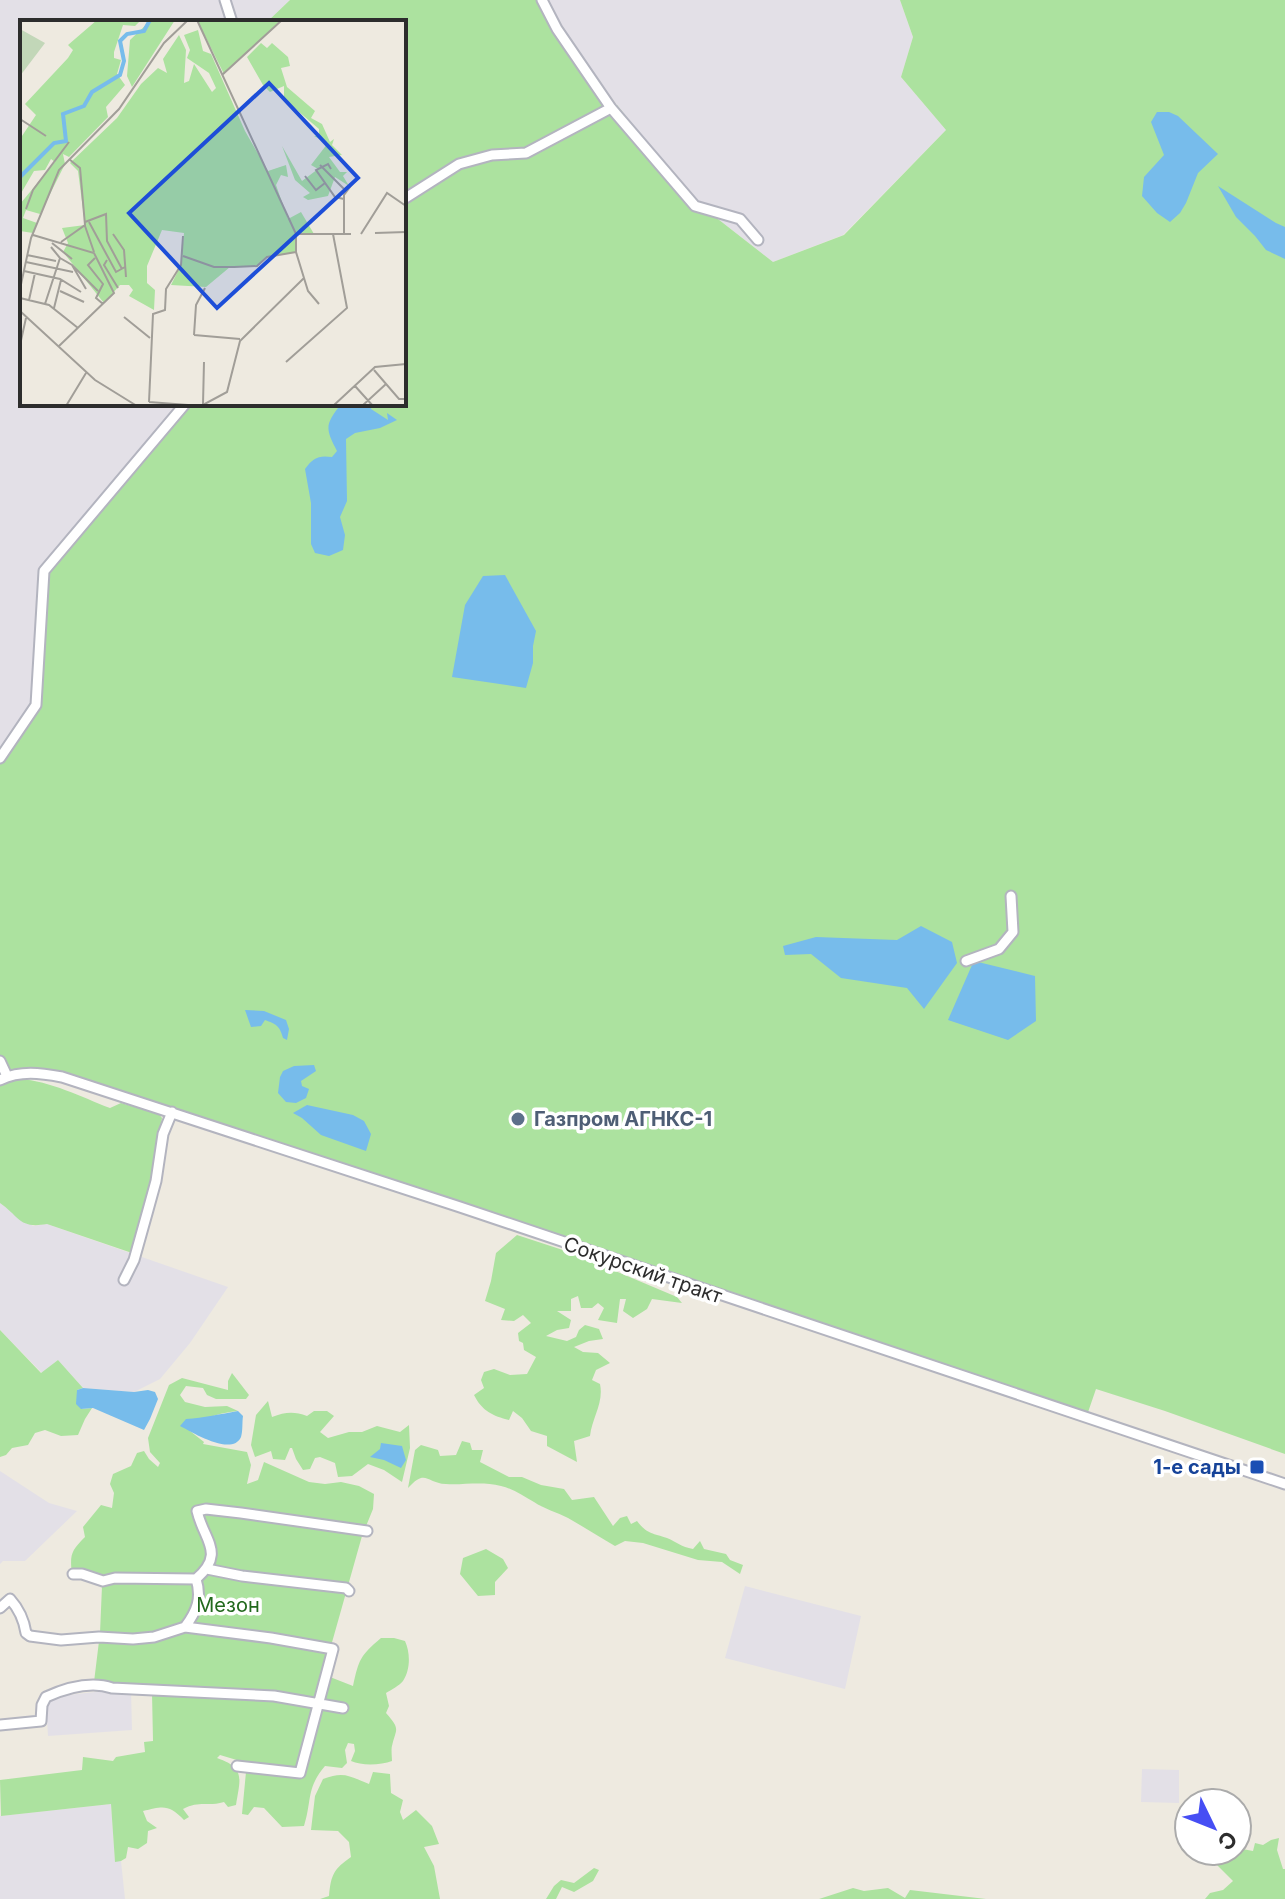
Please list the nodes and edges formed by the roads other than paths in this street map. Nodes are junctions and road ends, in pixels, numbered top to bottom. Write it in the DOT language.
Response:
graph roads {
  1 [pos="225,0"];
  2 [pos="542,0"];
  3 [pos="231,20"];
  4 [pos="611,108"];
  5 [pos="406,198"];
  6 [pos="758,240"];
  7 [pos="183,406"];
  8 [pos="0,758"];
  9 [pos="1011,896"];
  10 [pos="966,961"];
  11 [pos="0,1061"];
  12 [pos="4,1078"];
  13 [pos="172,1112"];
  14 [pos="124,1280"];
  15 [pos="1285,1484"];
  16 [pos="367,1531"];
  17 [pos="207,1569"];
  18 [pos="73,1574"];
  19 [pos="196,1579"];
  20 [pos="349,1591"];
  21 [pos="0,1608"];
  22 [pos="185,1627"];
  23 [pos="319,1704"];
  24 [pos="343,1708"];
  25 [pos="0,1725"];
  26 [pos="237,1766"];
  1 -- 3 [label="street"];
  2 -- 4 [label="street"];
  4 -- 5 [label="street"];
  4 -- 6 [label="street"];
  7 -- 8 [label="street"];
  9 -- 10 [label="street"];
  11 -- 12 [label="street"];
  12 -- 13 [label="street, Сокурский тракт"];
  13 -- 14 [label="street"];
  13 -- 15 [label="street, Сокурский тракт"];
  16 -- 17 [label="street"];
  17 -- 19 [label="street"];
  17 -- 20 [label="street"];
  18 -- 19 [label="street"];
  19 -- 22 [label="street"];
  21 -- 22 [label="street"];
  22 -- 23 [label="street"];
  23 -- 24 [label="street"];
  23 -- 25 [label="street"];
  23 -- 26 [label="street"];
}
